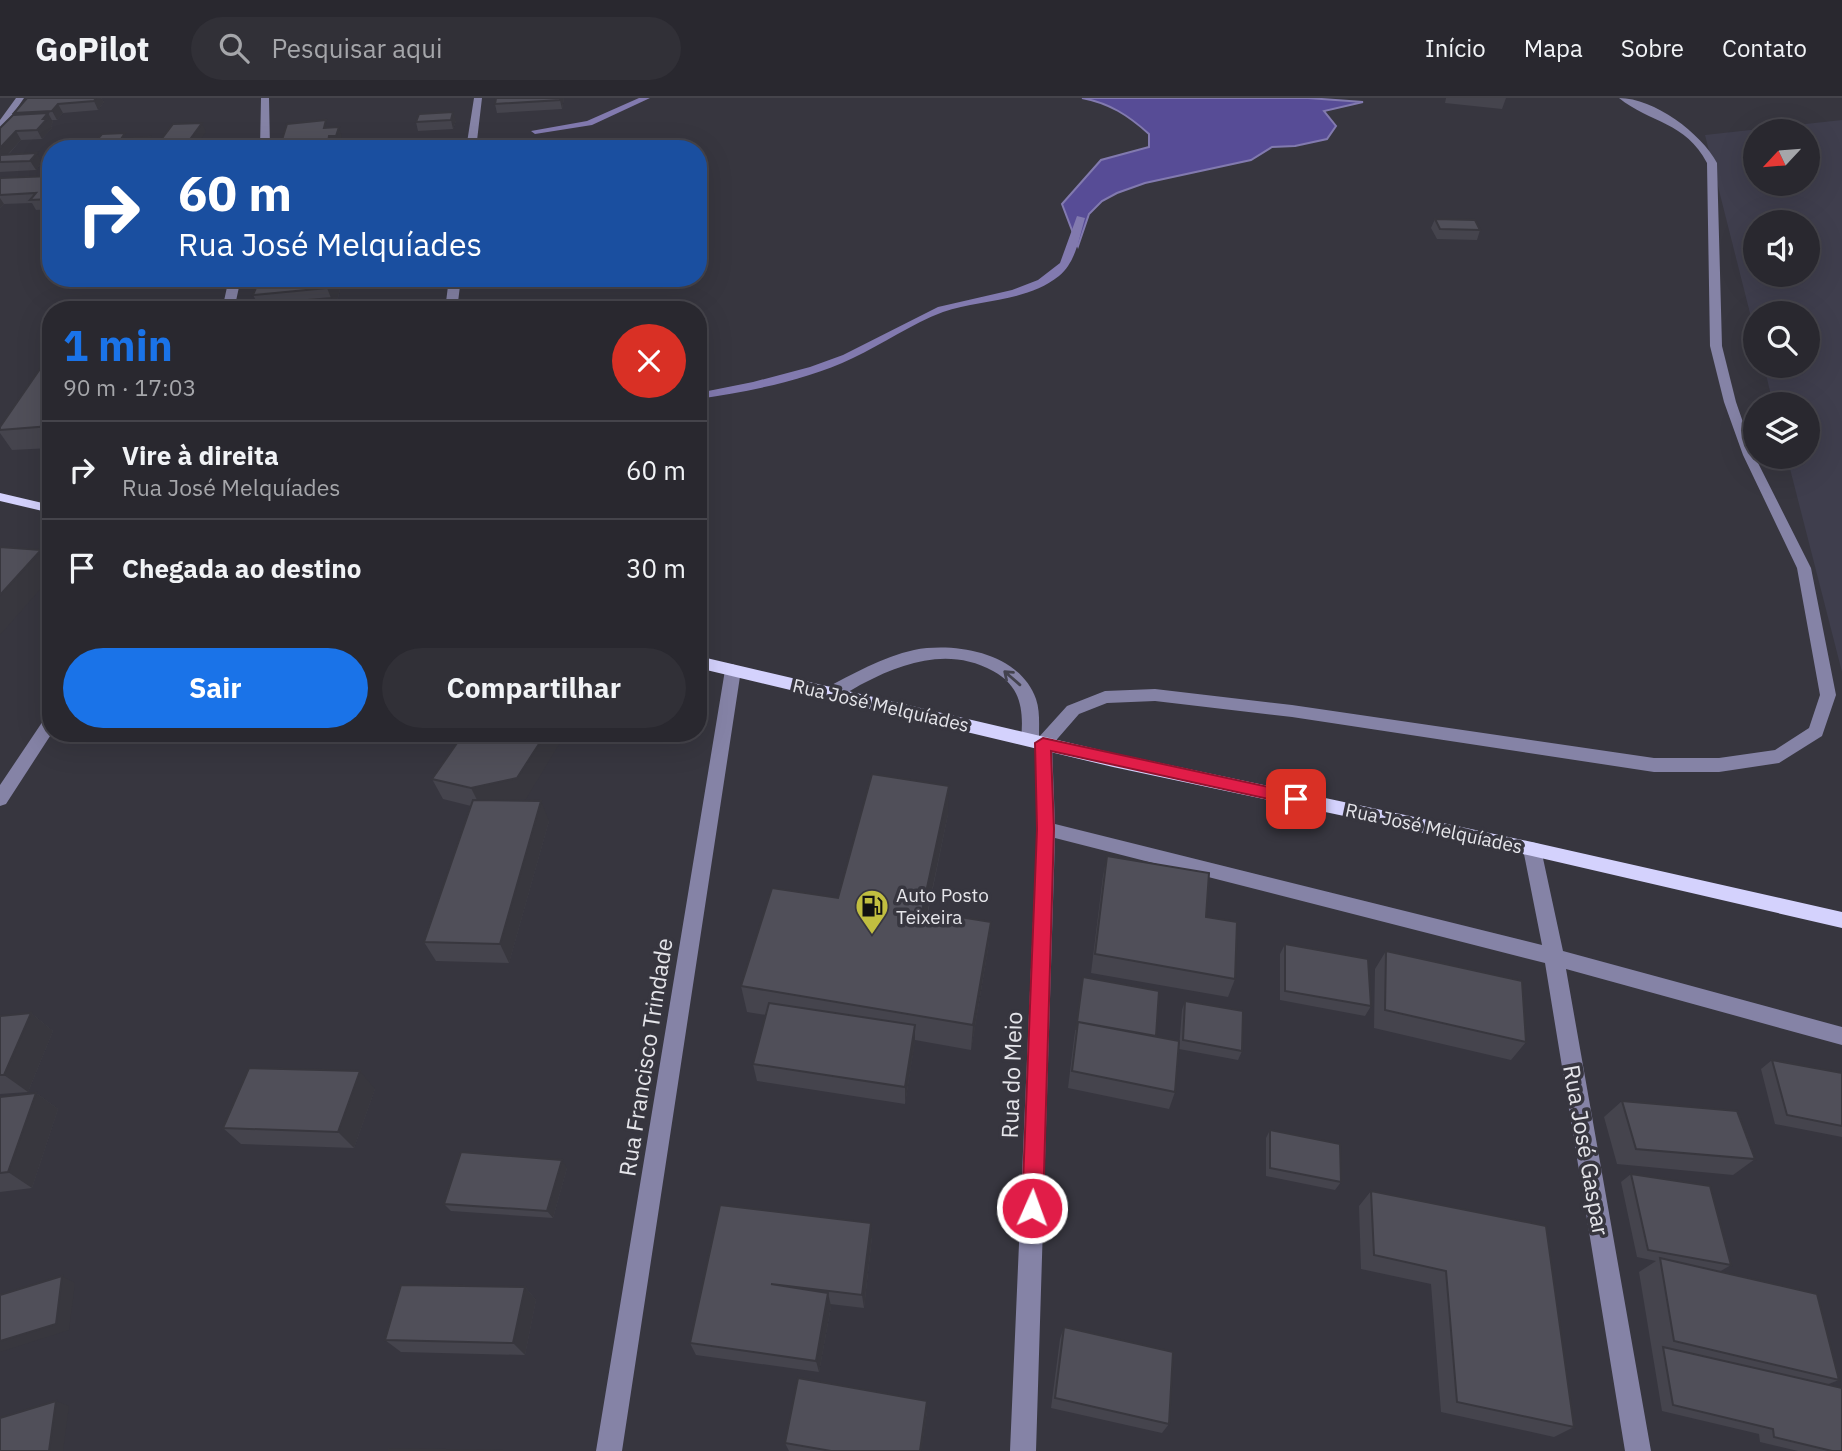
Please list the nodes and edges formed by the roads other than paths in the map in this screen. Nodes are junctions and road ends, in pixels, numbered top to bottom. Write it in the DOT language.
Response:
graph roads {
  1 [pos="20,98"];
  2 [pos="265,98"];
  3 [pos="478,98"];
  4 [pos="1623,98"];
  5 [pos="0,127"];
  6 [pos="265,140"];
  7 [pos="472,140"];
  8 [pos="0,497"];
  9 [pos="42,507"];
  10 [pos="707,664"];
  11 [pos="733,670"];
  12 [pos="830,693"];
  13 [pos="42,736"];
  14 [pos="1037,742"];
  15 [pos="0,799"];
  16 [pos="1045,829"];
  17 [pos="1532,849"];
  18 [pos="1842,920"];
  19 [pos="1554,957"];
  20 [pos="1842,1036"];
  21 [pos="609,1451"];
  22 [pos="1023,1451"];
  23 [pos="1638,1451"];
  1 -- 5 [label="street"];
  2 -- 6 [label="street"];
  3 -- 7 [label="street"];
  4 -- 14 [label="street"];
  8 -- 9 [label="main road"];
  10 -- 11 [label="main road, Rua José Melquíades"];
  11 -- 12 [label="main road, Rua José Melquíades"];
  11 -- 21 [label="street, Rua Francisco Trindade"];
  12 -- 14 [label="main road, Rua José Melquíades"];
  14 -- 12 [label="street, Rua do Meio, one-way"];
  13 -- 15 [label="street"];
  14 -- 16 [label="street, Rua do Meio"];
  14 -- 17 [label="main road, Rua José Melquíades"];
  16 -- 19 [label="street"];
  16 -- 22 [label="street, Rua do Meio"];
  17 -- 18 [label="main road, Rua José Melquíades"];
  17 -- 19 [label="street, Rua José Gaspar"];
  19 -- 20 [label="street"];
  19 -- 23 [label="street, Rua José Gaspar"];
}
